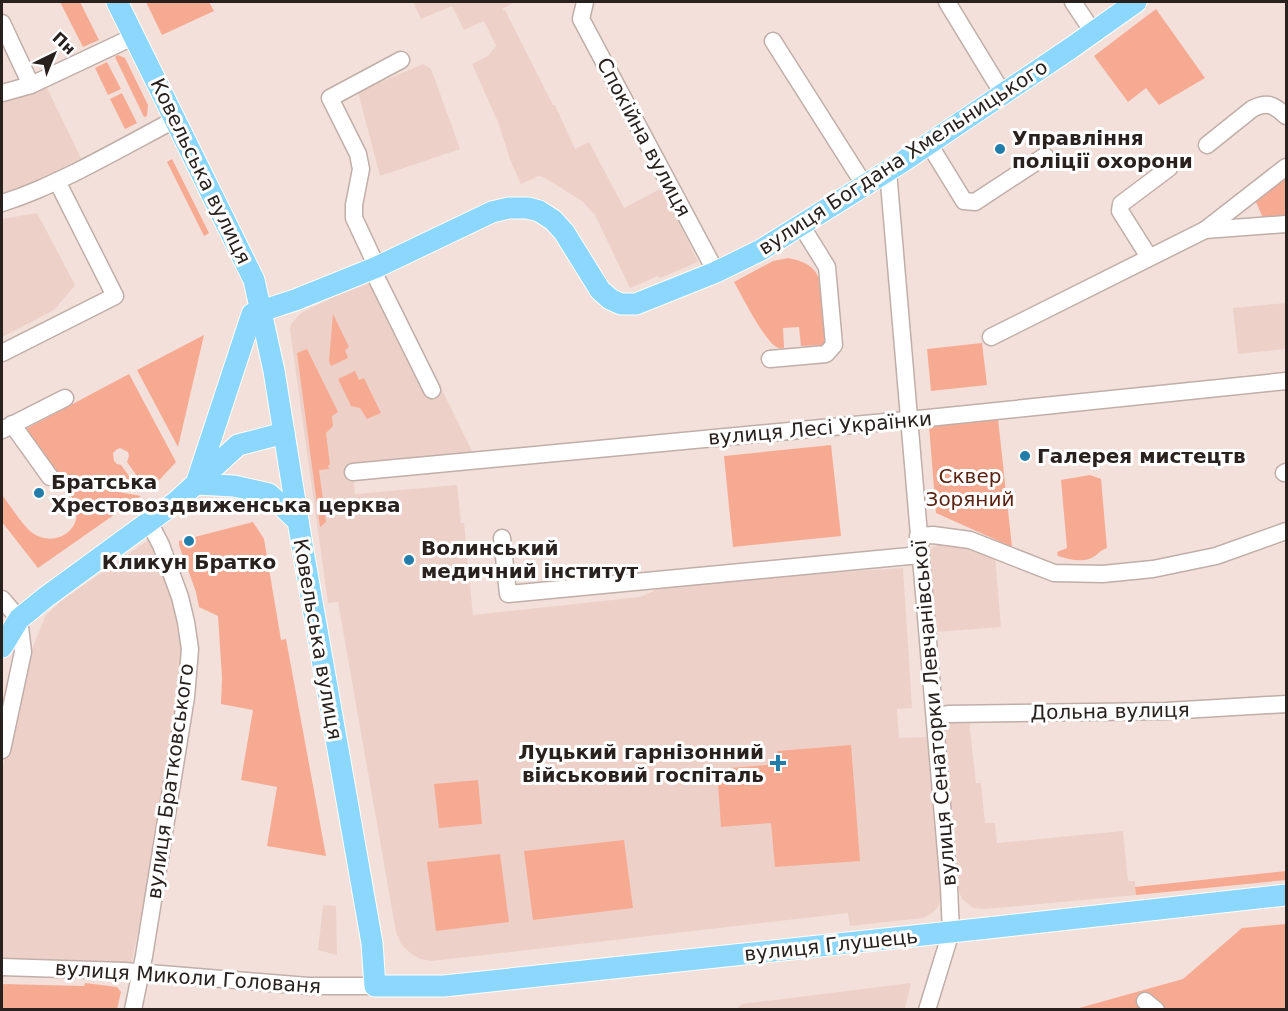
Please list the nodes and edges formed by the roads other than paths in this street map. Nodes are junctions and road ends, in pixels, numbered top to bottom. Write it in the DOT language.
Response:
graph roads {
  1 [pos="117,2"];
  2 [pos="585,2"];
  3 [pos="947,2"];
  4 [pos="1073,2"];
  5 [pos="1136,2"];
  6 [pos="2,23"];
  7 [pos="1093,32"];
  8 [pos="135,36"];
  9 [pos="773,41"];
  10 [pos="6,45"];
  11 [pos="401,60"];
  12 [pos="31,85"];
  13 [pos="2,93"];
  14 [pos="1003,94"];
  15 [pos="1287,116"];
  16 [pos="176,119"];
  17 [pos="929,144"];
  18 [pos="1207,145"];
  19 [pos="1045,156"];
  20 [pos="1287,167"];
  21 [pos="1169,168"];
  22 [pos="888,171"];
  23 [pos="57,181"];
  24 [pos="865,186"];
  25 [pos="2,203"];
  26 [pos="801,225"];
  27 [pos="1287,225"];
  28 [pos="1204,230"];
  29 [pos="1149,257"];
  30 [pos="375,268"];
  31 [pos="716,272"];
  32 [pos="261,311"];
  33 [pos="991,337"];
  34 [pos="2,352"];
  35 [pos="770,360"];
  36 [pos="1287,381"];
  37 [pos="432,390"];
  38 [pos="65,398"];
  39 [pos="909,419"];
  40 [pos="7,427"];
  41 [pos="284,433"];
  42 [pos="353,472"];
  43 [pos="50,477"];
  44 [pos="196,484"];
  45 [pos="298,521"];
  46 [pos="149,522"];
  47 [pos="1287,531"];
  48 [pos="918,536"];
  49 [pos="502,538"];
  50 [pos="920,555"];
  51 [pos="2,599"];
  52 [pos="19,619"];
  53 [pos="2,647"];
  54 [pos="1287,704"];
  55 [pos="935,717"];
  56 [pos="2,750"];
  57 [pos="1287,894"];
  58 [pos="951,932"];
  59 [pos="2,967"];
  60 [pos="141,973"];
  61 [pos="375,986"];
  62 [pos="134,1010"];
  63 [pos="927,1010"];
  1 -- 8 [label="main road, Ковельська вулиця"];
  2 -- 31 [label="street, Спокійна вулиця"];
  3 -- 14 [label="street"];
  4 -- 7 [label="street"];
  5 -- 7 [label="main road, вулиця Богдана Хмельницького"];
  6 -- 10 [label="street"];
  7 -- 14 [label="main road, вулиця Богдана Хмельницького"];
  8 -- 12 [label="street"];
  8 -- 16 [label="main road, Ковельська вулиця"];
  9 -- 24 [label="street"];
  10 -- 12 [label="street"];
  11 -- 30 [label="street"];
  12 -- 13 [label="street"];
  14 -- 17 [label="main road, вулиця Богдана Хмельницького"];
  15 -- 18 [label="street"];
  16 -- 23 [label="street"];
  16 -- 32 [label="main road, Ковельська вулиця"];
  17 -- 19 [label="street"];
  17 -- 22 [label="main road, вулиця Богдана Хмельницького"];
  20 -- 28 [label="street"];
  21 -- 29 [label="street"];
  22 -- 24 [label="main road, вулиця Богдана Хмельницького"];
  22 -- 39 [label="street, вулиця Сенаторки Левчанівської"];
  23 -- 25 [label="street"];
  23 -- 34 [label="street"];
  24 -- 26 [label="main road, вулиця Богдана Хмельницького"];
  26 -- 31 [label="main road, вулиця Богдана Хмельницького"];
  26 -- 35 [label="street"];
  27 -- 28 [label="street"];
  28 -- 29 [label="street"];
  29 -- 33 [label="street"];
  30 -- 31 [label="main road, вулиця Богдана Хмельницького"];
  30 -- 32 [label="main road, вулиця Богдана Хмельницького"];
  30 -- 37 [label="street"];
  32 -- 41 [label="main road, Ковельська вулиця"];
  32 -- 44 [label="main road"];
  36 -- 39 [label="street, вулиця Лесі Українки"];
  38 -- 40 [label="street"];
  39 -- 42 [label="street, вулиця Лесі Українки"];
  39 -- 48 [label="street, вулиця Сенаторки Левчанівської"];
  40 -- 43 [label="street"];
  41 -- 44 [label="main road"];
  41 -- 45 [label="main road, Ковельська вулиця"];
  44 -- 45 [label="main road"];
  44 -- 46 [label="main road"];
  45 -- 61 [label="main road, Ковельська вулиця"];
  46 -- 52 [label="main road"];
  46 -- 60 [label="street, вулиця Братковського"];
  47 -- 48 [label="street"];
  48 -- 50 [label="street, вулиця Сенаторки Левчанівської"];
  49 -- 50 [label="street"];
  50 -- 55 [label="street, вулиця Сенаторки Левчанівської"];
  51 -- 52 [label="street"];
  52 -- 53 [label="main road"];
  52 -- 56 [label="street"];
  54 -- 55 [label="street, Дольна вулиця"];
  55 -- 58 [label="street, вулиця Сенаторки Левчанівської"];
  57 -- 58 [label="main road, вулиця Глушець"];
  58 -- 61 [label="main road, вулиця Глушець"];
  58 -- 63 [label="street, вулиця Сенаторки Левчанівської"];
  59 -- 60 [label="street, вулиця Миколи Голованя"];
  60 -- 61 [label="street, вулиця Миколи Голованя"];
  60 -- 62 [label="street, вулиця Братковського"];
}
